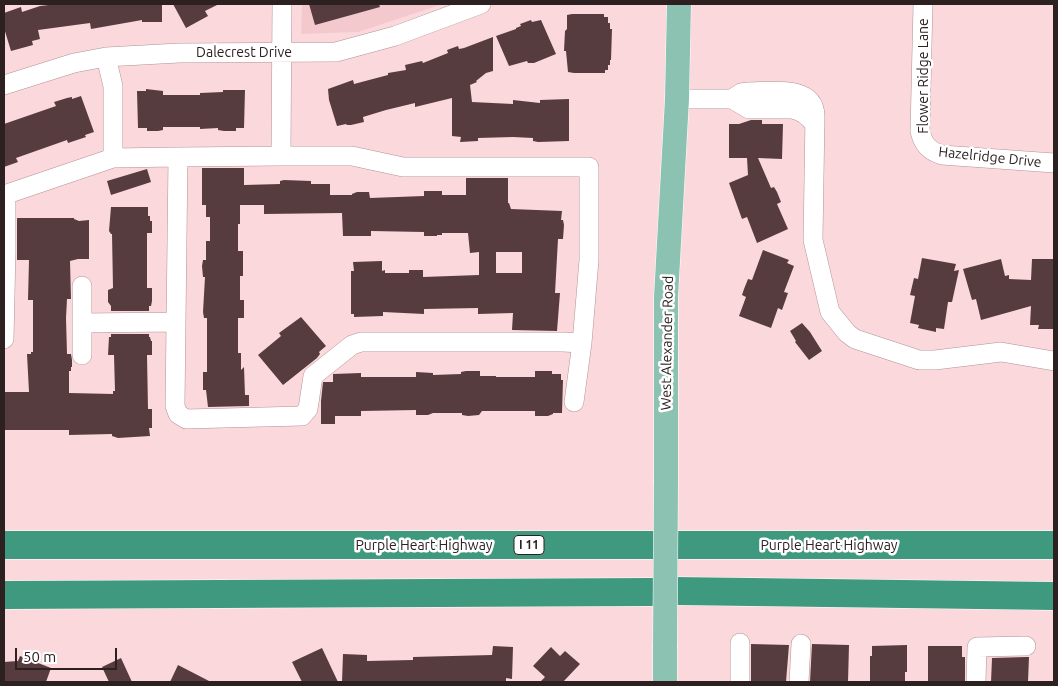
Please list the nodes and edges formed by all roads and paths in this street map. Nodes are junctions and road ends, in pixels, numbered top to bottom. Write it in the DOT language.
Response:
graph roads {
  1 [pos="282,4"];
  2 [pos="481,4"];
  3 [pos="678,4"];
  4 [pos="923,4"];
  5 [pos="282,52"];
  6 [pos="106,57"];
  7 [pos="4,85"];
  8 [pos="677,99"];
  9 [pos="927,147"];
  10 [pos="281,156"];
  11 [pos="178,157"];
  12 [pos="113,158"];
  13 [pos="1054,163"];
  14 [pos="4,195"];
  15 [pos="5,251"];
  16 [pos="82,286"];
  17 [pos="176,322"];
  18 [pos="82,324"];
  19 [pos="4,339"];
  20 [pos="582,343"];
  21 [pos="82,356"];
  22 [pos="1054,361"];
  23 [pos="574,402"];
  24 [pos="1054,544"];
  25 [pos="4,545"];
  26 [pos="4,595"];
  27 [pos="1054,596"];
  28 [pos="740,643"];
  29 [pos="801,644"];
  30 [pos="1026,646"];
  31 [pos="665,682"];
  32 [pos="740,682"];
  33 [pos="799,682"];
  34 [pos="976,682"];
  1 -- 5 [label="street"];
  2 -- 5 [label="street, Dalecrest Drive"];
  3 -- 8 [label="main road, West Alexander Road"];
  4 -- 9 [label="street, Flower Ridge Lane"];
  5 -- 6 [label="street, Dalecrest Drive"];
  5 -- 10 [label="street"];
  6 -- 7 [label="street, Dalecrest Drive"];
  6 -- 12 [label="street"];
  8 -- 22 [label="street"];
  8 -- 31 [label="main road, West Alexander Road, bridge"];
  9 -- 13 [label="street, Hazelridge Drive"];
  10 -- 11 [label="street"];
  10 -- 20 [label="street"];
  11 -- 12 [label="street"];
  11 -- 17 [label="street"];
  12 -- 14 [label="street"];
  14 -- 15 [label="street"];
  15 -- 19 [label="street"];
  16 -- 18 [label="street"];
  17 -- 18 [label="street"];
  17 -- 20 [label="street"];
  18 -- 21 [label="street"];
  20 -- 23 [label="street"];
  24 -- 25 [label="highway, Purple Heart Highway / I 11"];
  26 -- 27 [label="highway"];
  28 -- 32 [label="street"];
  29 -- 33 [label="street"];
  30 -- 34 [label="street"];
}
